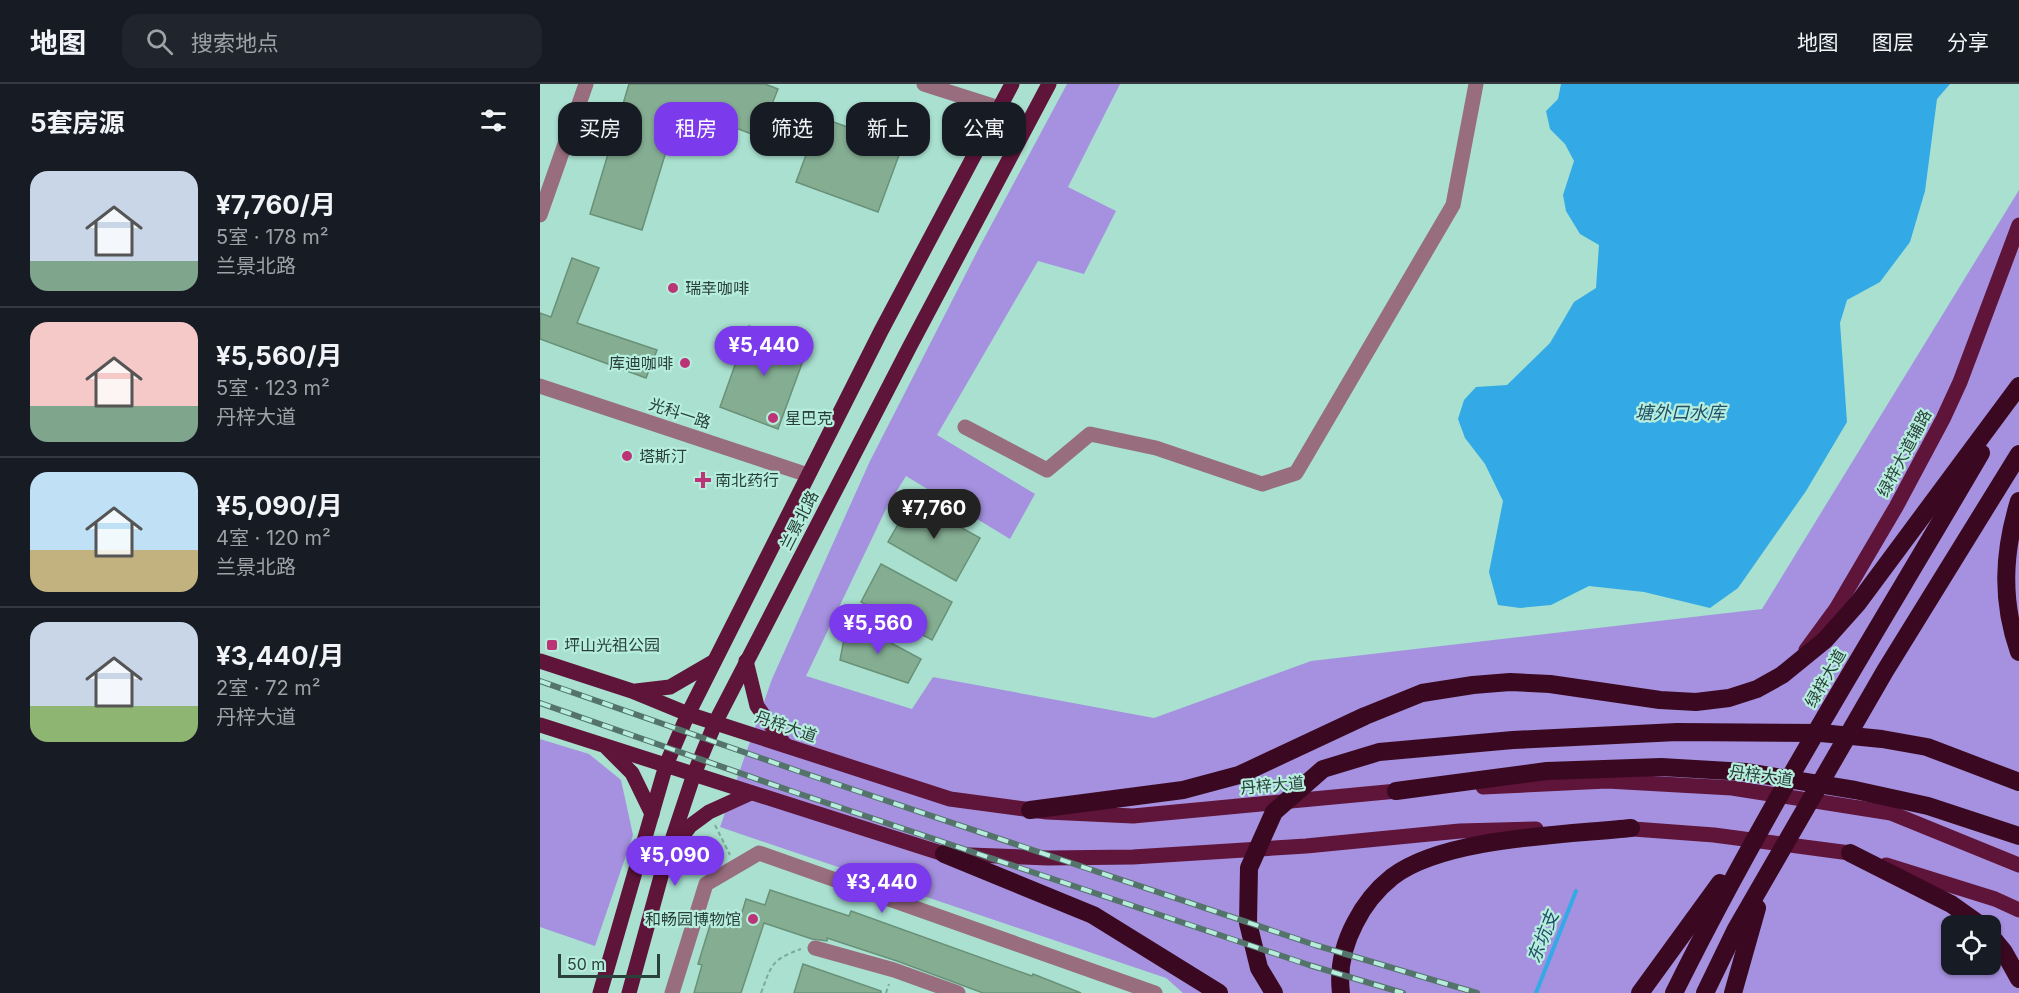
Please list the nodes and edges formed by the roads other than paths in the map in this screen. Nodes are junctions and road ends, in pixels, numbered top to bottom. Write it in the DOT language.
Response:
graph roads {
  1 [pos="586,84"];
  2 [pos="924,84"];
  3 [pos="1012,84"];
  4 [pos="1049,84"];
  5 [pos="1476,84"];
  6 [pos="980,102"];
  7 [pos="1002,102"];
  8 [pos="974,156"];
  9 [pos="540,215"];
  10 [pos="2019,225"];
  11 [pos="540,386"];
  12 [pos="2019,387"];
  13 [pos="964,427"];
  14 [pos="2019,454"];
  15 [pos="808,475"];
  16 [pos="2019,501"];
  17 [pos="2019,544"];
  18 [pos="2006,592"];
  19 [pos="2019,652"];
  20 [pos="540,661"];
  21 [pos="746,661"];
  22 [pos="713,662"];
  23 [pos="1782,675"];
  24 [pos="632,691"];
  25 [pos="688,714"];
  26 [pos="716,721"];
  27 [pos="540,725"];
  28 [pos="785,745"];
  29 [pos="605,746"];
  30 [pos="666,765"];
  31 [pos="694,774"];
  32 [pos="2019,782"];
  33 [pos="1396,791"];
  34 [pos="751,793"];
  35 [pos="1030,810"];
  36 [pos="652,814"];
  37 [pos="1631,828"];
  38 [pos="2019,836"];
  39 [pos="1850,853"];
  40 [pos="944,854"];
  41 [pos="666,858"];
  42 [pos="2019,865"];
  43 [pos="636,871"];
  44 [pos="660,878"];
  45 [pos="2019,910"];
  46 [pos="1706,913"];
  47 [pos="1966,915"];
  48 [pos="1742,933"];
  49 [pos="815,948"];
  50 [pos="2001,948"];
  51 [pos="2019,979"];
  52 [pos="600,993"];
  53 [pos="629,993"];
  54 [pos="672,993"];
  55 [pos="958,993"];
  56 [pos="1155,993"];
  57 [pos="1219,993"];
  58 [pos="1274,993"];
  59 [pos="1341,993"];
  60 [pos="1640,993"];
  61 [pos="1674,993"];
  62 [pos="1705,993"];
  63 [pos="1733,993"];
  1 -- 9 [label="street"];
  2 -- 6 [label="street"];
  3 -- 7 [label="main road, 兰景北路"];
  4 -- 21 [label="main road, 兰景北路"];
  5 -- 13 [label="street"];
  8 -- 15 [label="main road, 兰景北路"];
  10 -- 23 [label="main road, 绿梓大道辅路"];
  11 -- 15 [label="street, 光科一路"];
  12 -- 23 [label="highway"];
  12 -- 46 [label="highway, 绿梓大道"];
  14 -- 48 [label="highway"];
  15 -- 22 [label="main road, 兰景北路"];
  16 -- 18 [label="highway"];
  17 -- 18 [label="main road"];
  18 -- 19 [label="highway"];
  20 -- 24 [label="main road, 丹梓大道"];
  21 -- 26 [label="main road, 兰景北路"];
  21 -- 28 [label="main road"];
  22 -- 24 [label="main road"];
  22 -- 25 [label="main road, 兰景北路"];
  23 -- 35 [label="highway"];
  24 -- 25 [label="main road, 丹梓大道"];
  25 -- 26 [label="main road, 丹梓大道"];
  25 -- 30 [label="main road, 兰景北路"];
  26 -- 28 [label="main road, 丹梓大道"];
  26 -- 31 [label="main road, 兰景北路"];
  27 -- 29 [label="main road"];
  28 -- 35 [label="main road, 丹梓大道"];
  29 -- 30 [label="main road"];
  29 -- 36 [label="main road"];
  30 -- 31 [label="main road"];
  30 -- 36 [label="main road, 兰景北路"];
  31 -- 34 [label="main road"];
  31 -- 41 [label="main road, 兰景北路"];
  32 -- 58 [label="highway"];
  33 -- 35 [label="main road, 丹梓大道"];
  33 -- 38 [label="highway"];
  33 -- 42 [label="main road, 丹梓大道"];
  34 -- 40 [label="main road"];
  34 -- 41 [label="main road"];
  36 -- 43 [label="main road, 兰景北路"];
  37 -- 39 [label="main road"];
  37 -- 40 [label="main road"];
  37 -- 59 [label="highway"];
  39 -- 45 [label="main road"];
  39 -- 47 [label="highway"];
  40 -- 57 [label="highway"];
  41 -- 44 [label="main road, 兰景北路"];
  43 -- 44 [label="main road"];
  43 -- 52 [label="main road, 兰景北路"];
  44 -- 53 [label="main road, 兰景北路"];
  46 -- 60 [label="highway"];
  46 -- 61 [label="highway"];
  48 -- 62 [label="highway"];
  48 -- 63 [label="highway"];
  49 -- 55 [label="street"];
  50 -- 51 [label="highway"];
  54 -- 56 [label="street"];
}
